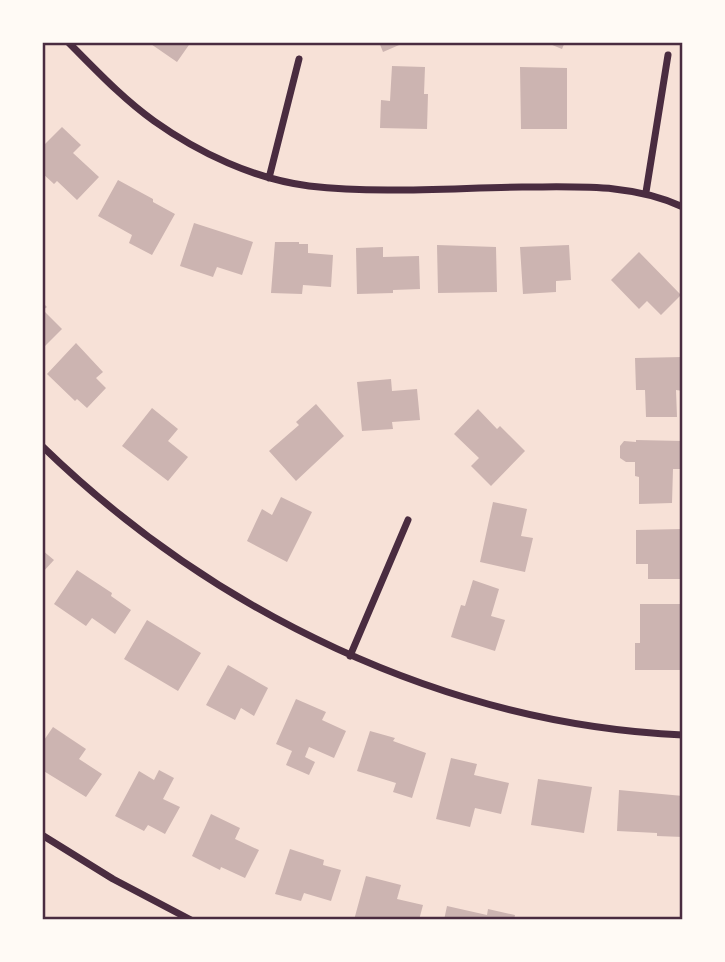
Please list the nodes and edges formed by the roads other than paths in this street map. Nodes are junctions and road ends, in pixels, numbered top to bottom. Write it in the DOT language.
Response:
graph roads {
  1 [pos="68,42"];
  2 [pos="668,55"];
  3 [pos="299,59"];
  4 [pos="269,177"];
  5 [pos="646,192"];
  6 [pos="683,206"];
  7 [pos="42,446"];
  8 [pos="408,520"];
  9 [pos="350,656"];
  10 [pos="683,735"];
  11 [pos="42,835"];
  12 [pos="191,920"];
  1 -- 4 [label="street"];
  2 -- 5 [label="street"];
  3 -- 4 [label="street"];
  4 -- 5 [label="street"];
  5 -- 6 [label="street"];
  7 -- 9 [label="street"];
  8 -- 9 [label="street"];
  9 -- 10 [label="street"];
  11 -- 12 [label="street"];
}
